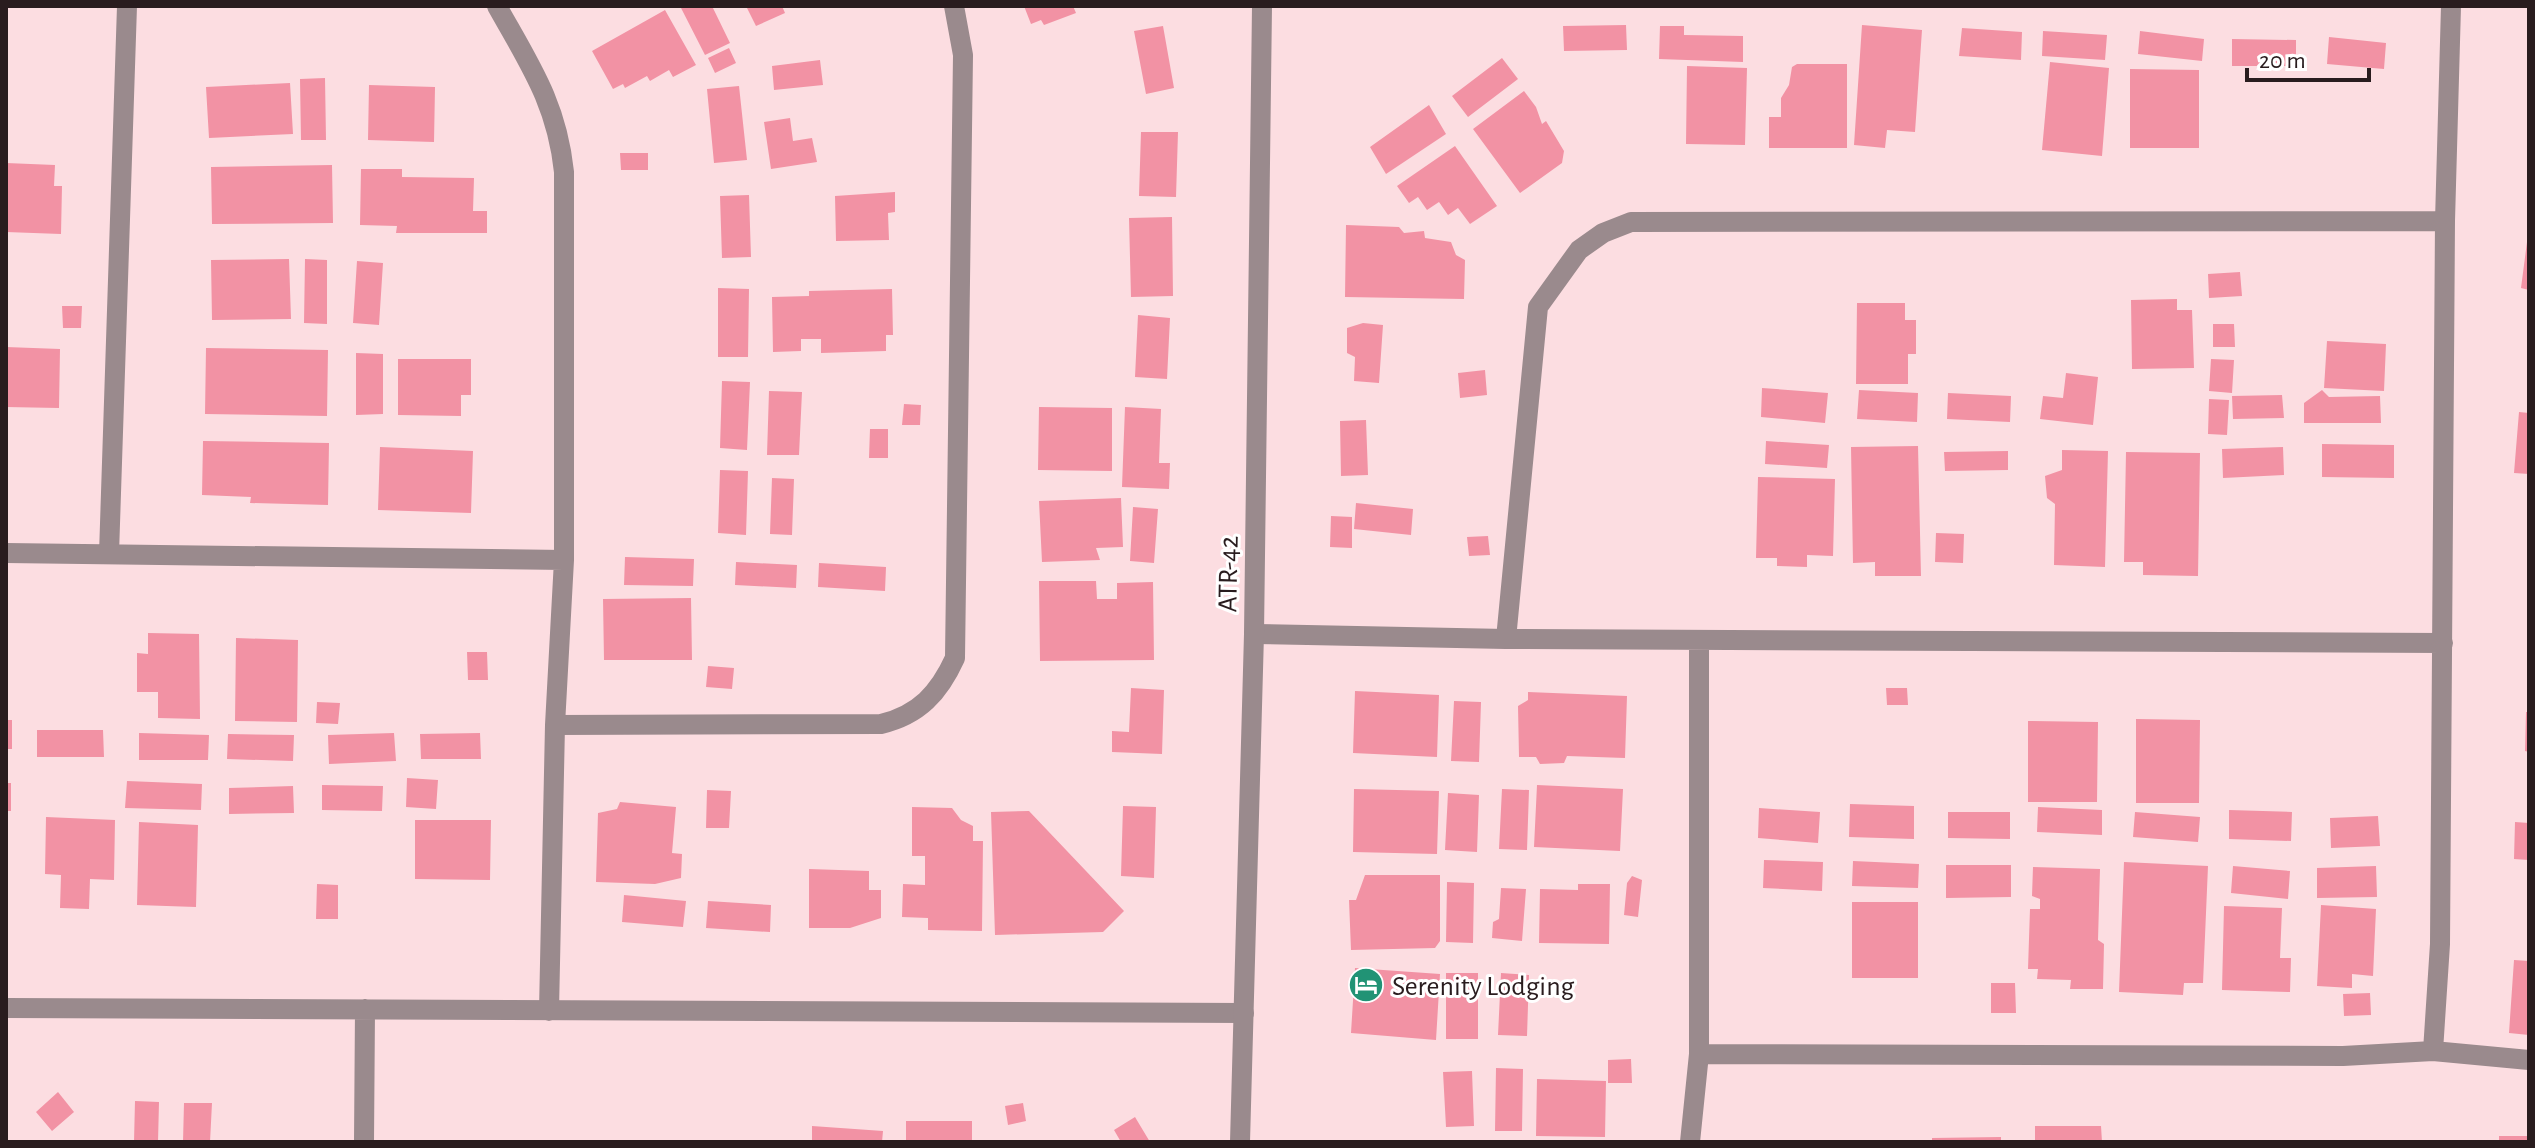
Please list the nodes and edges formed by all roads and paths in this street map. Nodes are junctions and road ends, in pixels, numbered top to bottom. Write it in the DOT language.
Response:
graph roads {
  1 [pos="127,6"];
  2 [pos="497,6"];
  3 [pos="954,6"];
  4 [pos="1262,6"];
  5 [pos="2451,6"];
  6 [pos="2445,221"];
  7 [pos="6,553"];
  8 [pos="109,554"];
  9 [pos="564,560"];
  10 [pos="1254,634"];
  11 [pos="1506,639"];
  12 [pos="1699,640"];
  13 [pos="2443,643"];
  14 [pos="555,725"];
  15 [pos="6,1008"];
  16 [pos="365,1009"];
  17 [pos="549,1011"];
  18 [pos="1244,1013"];
  19 [pos="2433,1051"];
  20 [pos="1699,1054"];
  21 [pos="2529,1060"];
  22 [pos="364,1142"];
  23 [pos="1240,1142"];
  24 [pos="1690,1142"];
  1 -- 8 [label="street"];
  2 -- 9 [label="street"];
  3 -- 14 [label="street"];
  4 -- 10 [label="street, ATR-42"];
  5 -- 6 [label="street"];
  6 -- 11 [label="street"];
  6 -- 13 [label="street"];
  7 -- 8 [label="street"];
  8 -- 9 [label="street"];
  9 -- 14 [label="street"];
  10 -- 11 [label="street"];
  10 -- 18 [label="street, ATR-42"];
  11 -- 12 [label="street"];
  12 -- 13 [label="street"];
  12 -- 20 [label="street"];
  13 -- 19 [label="street"];
  14 -- 17 [label="street"];
  15 -- 16 [label="street"];
  16 -- 17 [label="street"];
  16 -- 22 [label="street"];
  17 -- 18 [label="street"];
  18 -- 23 [label="street, ATR-42"];
  19 -- 20 [label="street"];
  19 -- 21 [label="street"];
  20 -- 24 [label="street"];
}
